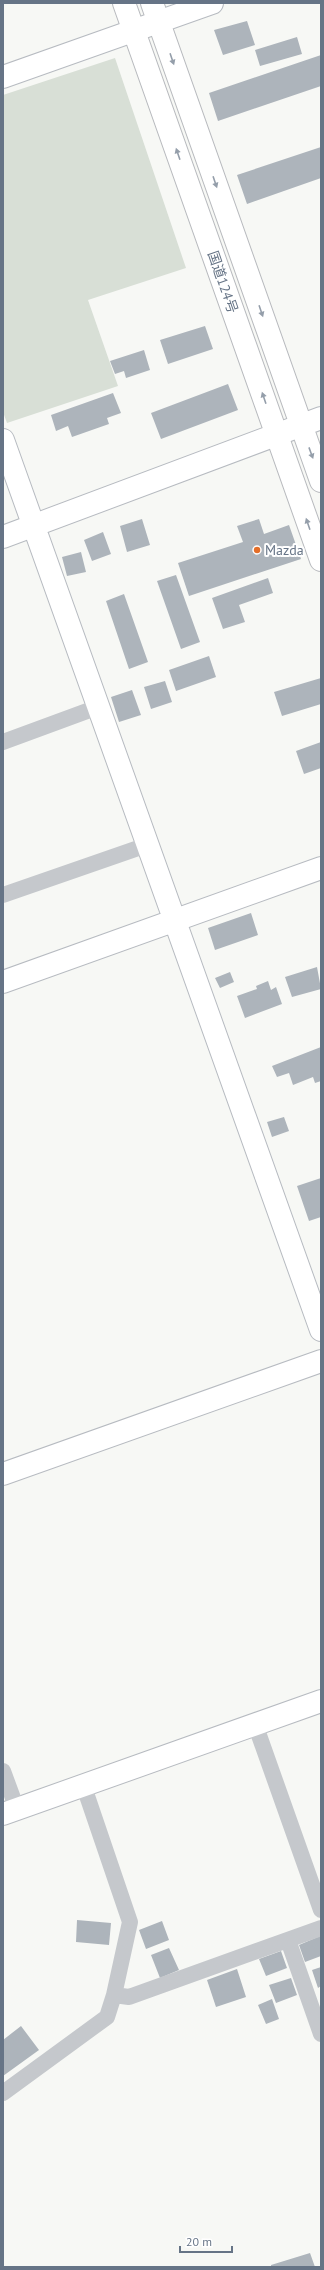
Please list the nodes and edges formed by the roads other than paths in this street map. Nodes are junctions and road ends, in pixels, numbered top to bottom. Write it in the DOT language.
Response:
graph roads {
  1 [pos="124,3"];
  2 [pos="212,3"];
  3 [pos="155,13"];
  4 [pos="134,30"];
  5 [pos="3,77"];
  6 [pos="321,418"];
  7 [pos="301,425"];
  8 [pos="277,435"];
  9 [pos="3,440"];
  10 [pos="321,481"];
  11 [pos="34,526"];
  12 [pos="3,537"];
  13 [pos="321,560"];
  14 [pos="98,707"];
  15 [pos="3,742"];
  16 [pos="147,845"];
  17 [pos="321,868"];
  18 [pos="3,895"];
  19 [pos="174,920"];
  20 [pos="3,982"];
  21 [pos="321,1330"];
  22 [pos="321,1361"];
  23 [pos="3,1474"];
  24 [pos="321,1701"];
  25 [pos="255,1724"];
  26 [pos="3,1771"];
  27 [pos="84,1784"];
  28 [pos="10,1812"];
  29 [pos="321,1910"];
  30 [pos="321,1928"];
  31 [pos="288,1940"];
  32 [pos="114,1994"];
  33 [pos="321,2034"];
  34 [pos="3,2093"];
  1 -- 4 [label="main road, 国道124号"];
  2 -- 3 [label="main road"];
  3 -- 4 [label="main road"];
  3 -- 7 [label="main road, 国道124号, one-way"];
  4 -- 5 [label="main road"];
  8 -- 4 [label="main road, 国道124号, one-way"];
  6 -- 7 [label="main road"];
  7 -- 8 [label="main road"];
  7 -- 10 [label="main road, 国道124号, one-way"];
  8 -- 11 [label="main road"];
  13 -- 8 [label="main road, 国道124号, one-way"];
  9 -- 11 [label="main road"];
  11 -- 12 [label="main road"];
  11 -- 14 [label="main road"];
  14 -- 15 [label="street"];
  14 -- 16 [label="main road"];
  16 -- 18 [label="street"];
  16 -- 19 [label="main road"];
  17 -- 19 [label="main road"];
  19 -- 20 [label="main road"];
  19 -- 21 [label="main road"];
  22 -- 23 [label="main road"];
  24 -- 25 [label="main road"];
  25 -- 27 [label="main road"];
  25 -- 29 [label="street"];
  26 -- 28 [label="street"];
  27 -- 28 [label="main road"];
  27 -- 32 [label="street"];
  30 -- 31 [label="street"];
  31 -- 32 [label="street"];
  31 -- 33 [label="street"];
  32 -- 34 [label="street"];
}
